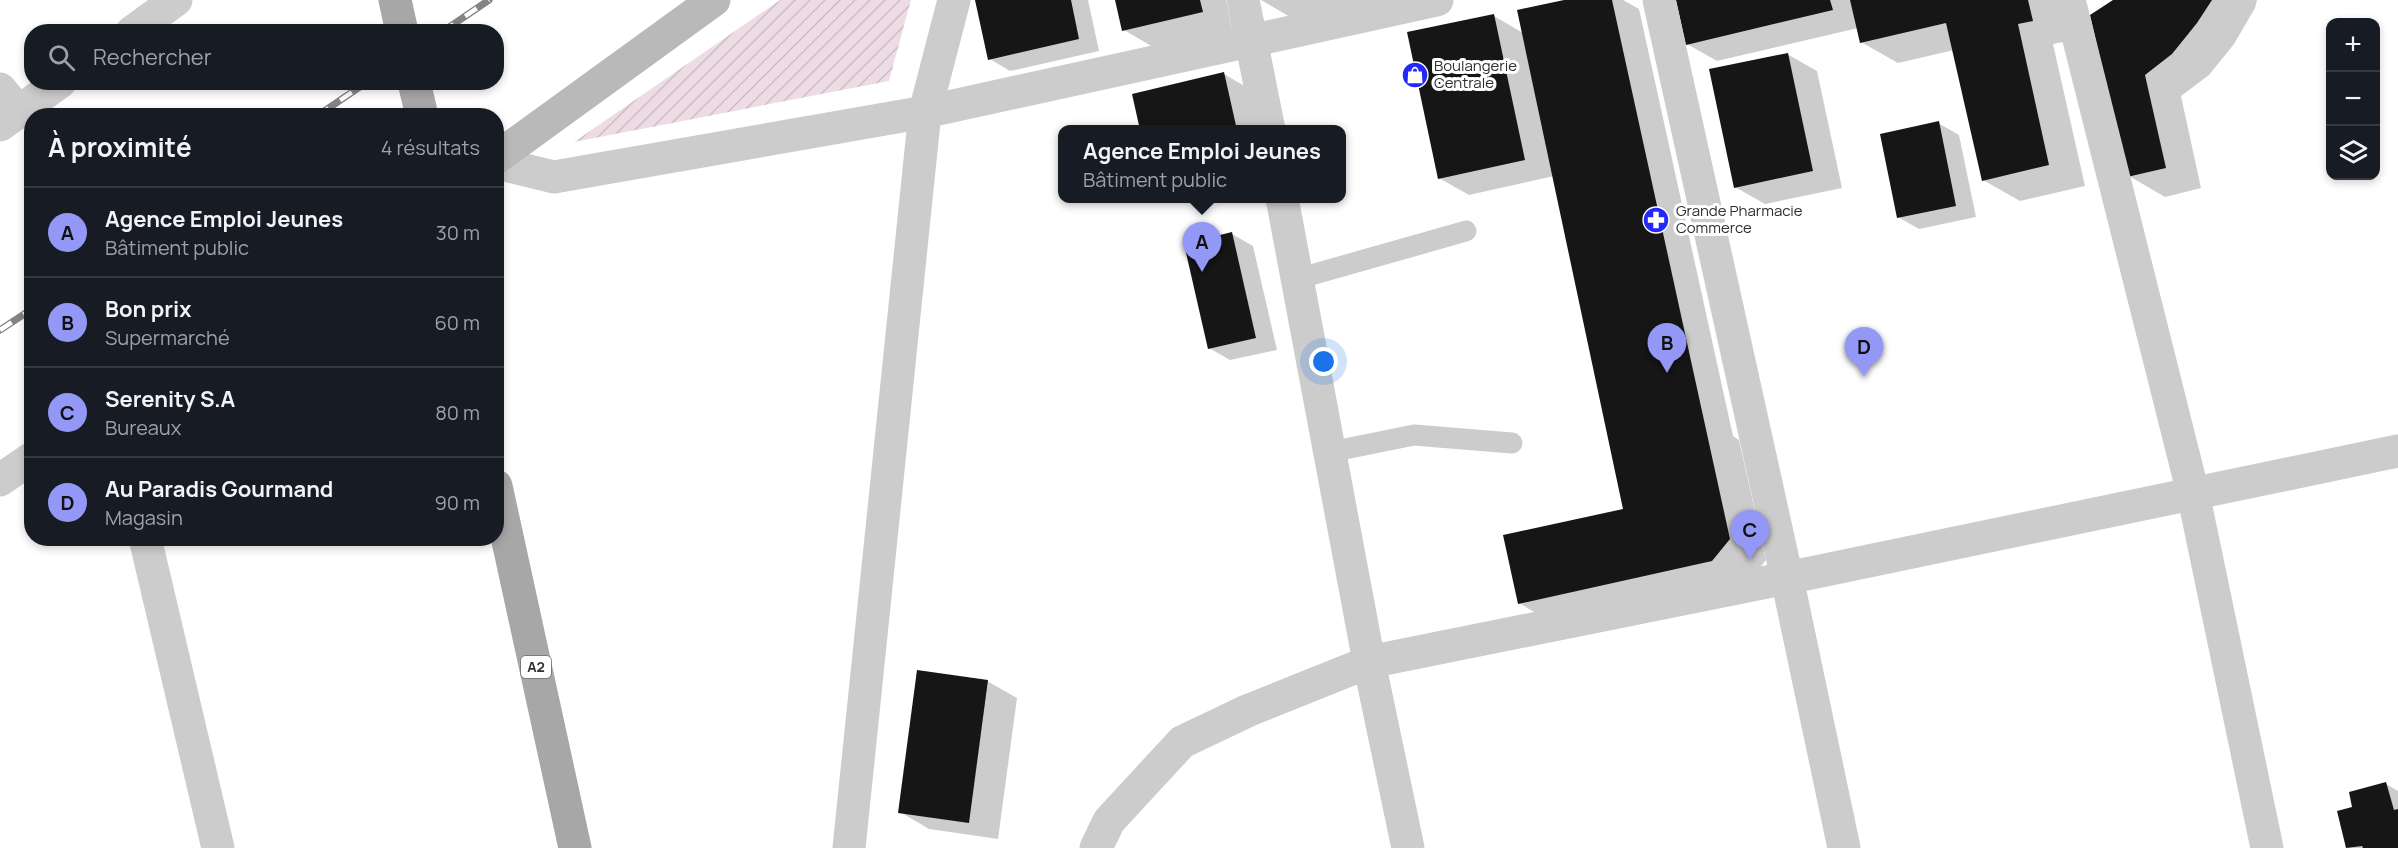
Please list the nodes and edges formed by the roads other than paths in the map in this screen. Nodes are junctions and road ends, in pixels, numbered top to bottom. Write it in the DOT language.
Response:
graph roads {
  1 [pos="176,0"];
  2 [pos="395,0"];
  3 [pos="714,0"];
  4 [pos="954,0"];
  5 [pos="1243,0"];
  6 [pos="1437,0"];
  7 [pos="1659,0"];
  8 [pos="2069,0"];
  9 [pos="143,24"];
  10 [pos="400,24"];
  11 [pos="1252,39"];
  12 [pos="44,90"];
  13 [pos="416,90"];
  14 [pos="420,108"];
  15 [pos="6,109"];
  16 [pos="925,112"];
  17 [pos="1268,125"];
  18 [pos="504,152"];
  19 [pos="504,166"];
  20 [pos="1283,203"];
  21 [pos="1466,231"];
  22 [pos="1297,279"];
  23 [pos="1512,443"];
  24 [pos="2398,451"];
  25 [pos="1330,452"];
  26 [pos="24,464"];
  27 [pos="0,480"];
  28 [pos="2193,493"];
  29 [pos="504,523"];
  30 [pos="147,546"];
  31 [pos="1787,578"];
  32 [pos="1369,662"];
  33 [pos="218,848"];
  34 [pos="575,848"];
  35 [pos="849,848"];
  36 [pos="1096,848"];
  37 [pos="1408,848"];
  38 [pos="1844,848"];
  39 [pos="2267,848"];
  1 -- 9 [label="street"];
  2 -- 10 [label="main road"];
  3 -- 18 [label="main road"];
  4 -- 16 [label="street"];
  5 -- 11 [label="street"];
  6 -- 11 [label="street"];
  7 -- 31 [label="street"];
  8 -- 28 [label="street"];
  11 -- 16 [label="street"];
  11 -- 17 [label="street"];
  12 -- 15 [label="street"];
  13 -- 14 [label="main road"];
  16 -- 19 [label="street"];
  16 -- 35 [label="street"];
  20 -- 22 [label="street"];
  21 -- 22 [label="lane"];
  22 -- 25 [label="street"];
  23 -- 25 [label="lane"];
  24 -- 28 [label="street"];
  25 -- 32 [label="street"];
  26 -- 27 [label="street"];
  28 -- 31 [label="street"];
  28 -- 39 [label="street"];
  29 -- 34 [label="main road, A2"];
  30 -- 33 [label="street"];
  31 -- 32 [label="street"];
  31 -- 38 [label="street"];
  32 -- 36 [label="street"];
  32 -- 37 [label="street"];
}
